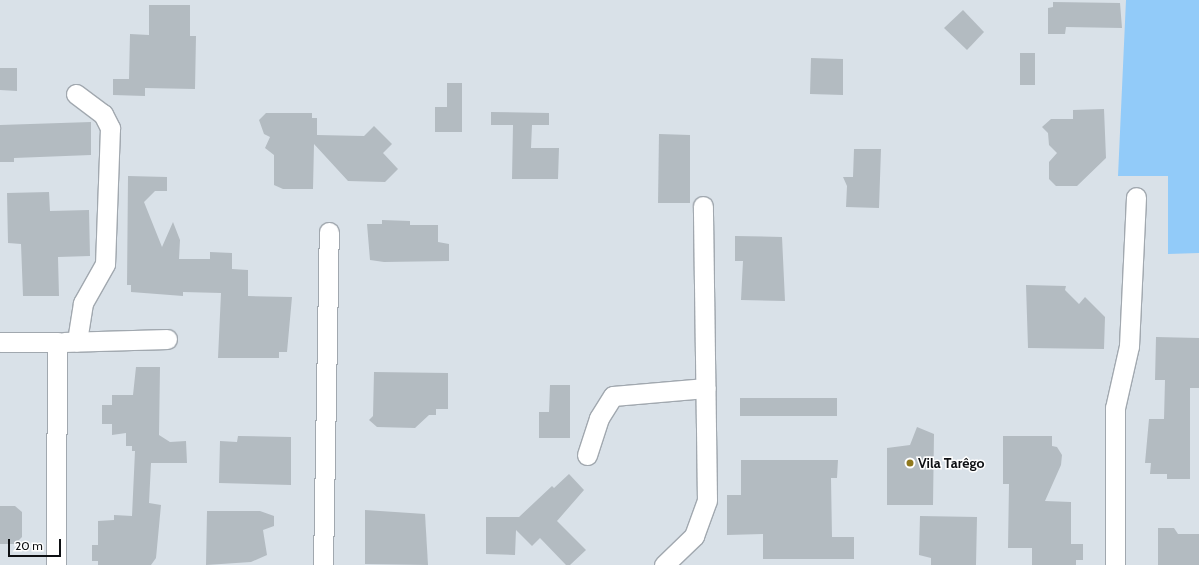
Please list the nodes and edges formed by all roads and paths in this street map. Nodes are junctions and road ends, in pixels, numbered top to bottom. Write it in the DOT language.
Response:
graph roads {
  1 [pos="76,94"];
  2 [pos="1136,197"];
  3 [pos="703,206"];
  4 [pos="329,232"];
  5 [pos="167,339"];
  6 [pos="0,342"];
  7 [pos="57,342"];
  8 [pos="77,342"];
  9 [pos="706,388"];
  10 [pos="588,455"];
  11 [pos="56,565"];
  12 [pos="322,565"];
  13 [pos="664,565"];
  14 [pos="1115,565"];
  1 -- 8 [label="street"];
  2 -- 14 [label="street"];
  3 -- 9 [label="street"];
  4 -- 12 [label="street"];
  5 -- 8 [label="street"];
  6 -- 7 [label="street"];
  7 -- 8 [label="street"];
  7 -- 11 [label="street"];
  9 -- 10 [label="street"];
  9 -- 13 [label="street"];
}
